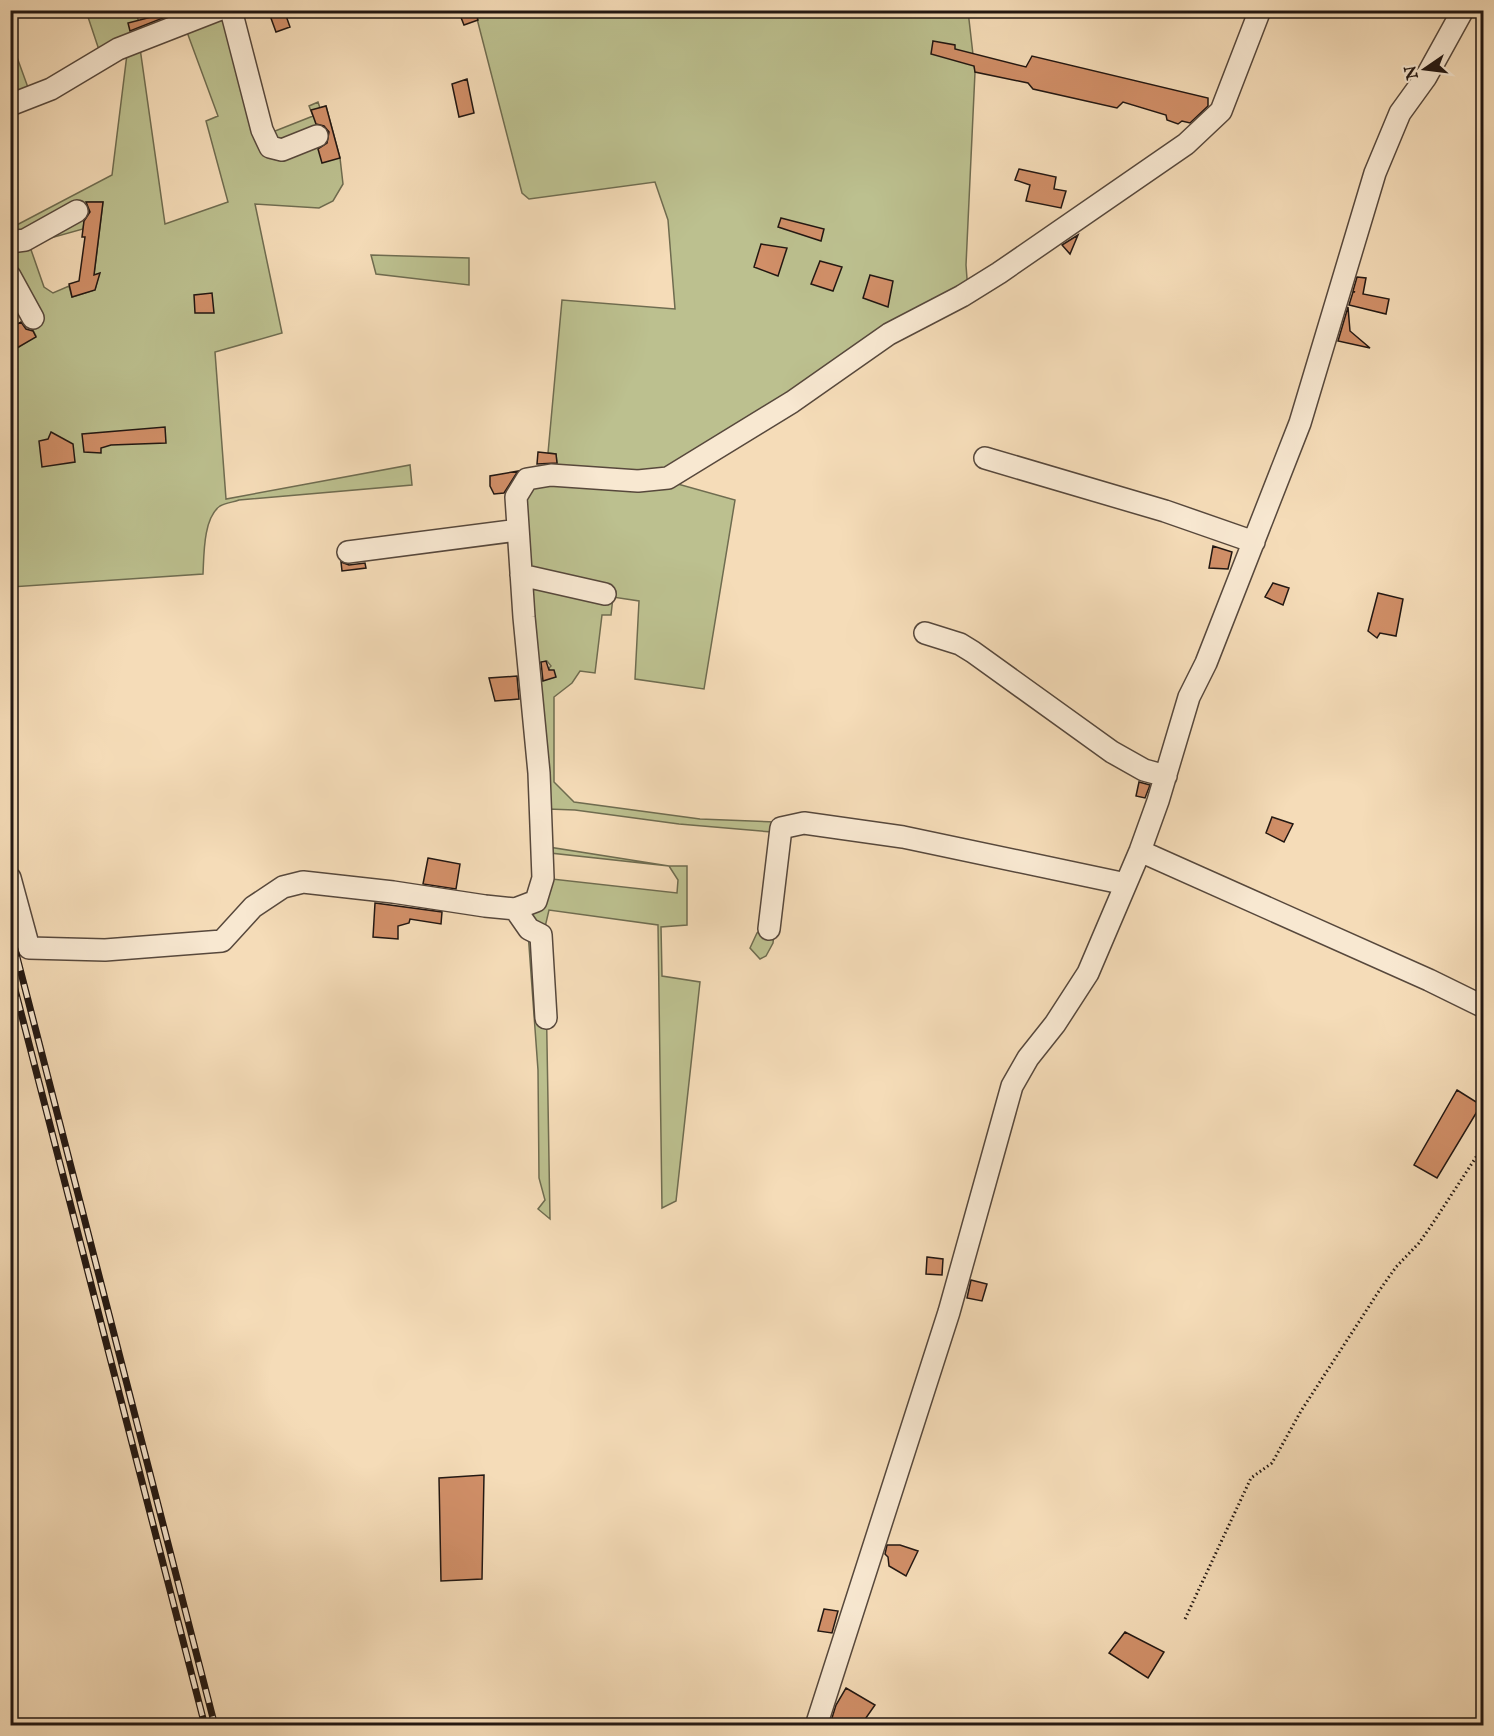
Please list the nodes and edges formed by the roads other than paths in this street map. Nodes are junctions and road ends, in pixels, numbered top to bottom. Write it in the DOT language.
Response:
graph roads {
  1 [pos="218,10"];
  2 [pos="231,10"];
  3 [pos="1260,10"];
  4 [pos="1463,10"];
  5 [pos="10,105"];
  6 [pos="317,136"];
  7 [pos="77,211"];
  8 [pos="10,242"];
  9 [pos="10,276"];
  10 [pos="33,318"];
  11 [pos="985,458"];
  12 [pos="518,530"];
  13 [pos="1254,542"];
  14 [pos="348,552"];
  15 [pos="521,575"];
  16 [pos="605,594"];
  17 [pos="925,633"];
  18 [pos="1166,776"];
  19 [pos="1140,851"];
  20 [pos="10,878"];
  21 [pos="1126,884"];
  22 [pos="515,909"];
  23 [pos="769,929"];
  24 [pos="1484,1007"];
  25 [pos="546,1018"];
  26 [pos="816,1725"];
  1 -- 5 [label="street"];
  2 -- 6 [label="street"];
  3 -- 12 [label="street"];
  4 -- 13 [label="street"];
  7 -- 8 [label="street"];
  9 -- 10 [label="street"];
  11 -- 13 [label="street"];
  12 -- 14 [label="street"];
  12 -- 15 [label="street"];
  13 -- 18 [label="street"];
  15 -- 16 [label="street"];
  15 -- 22 [label="street"];
  17 -- 18 [label="street"];
  18 -- 19 [label="street"];
  19 -- 21 [label="street"];
  19 -- 24 [label="street"];
  20 -- 22 [label="street"];
  21 -- 23 [label="street"];
  21 -- 26 [label="street"];
  22 -- 25 [label="street"];
}
